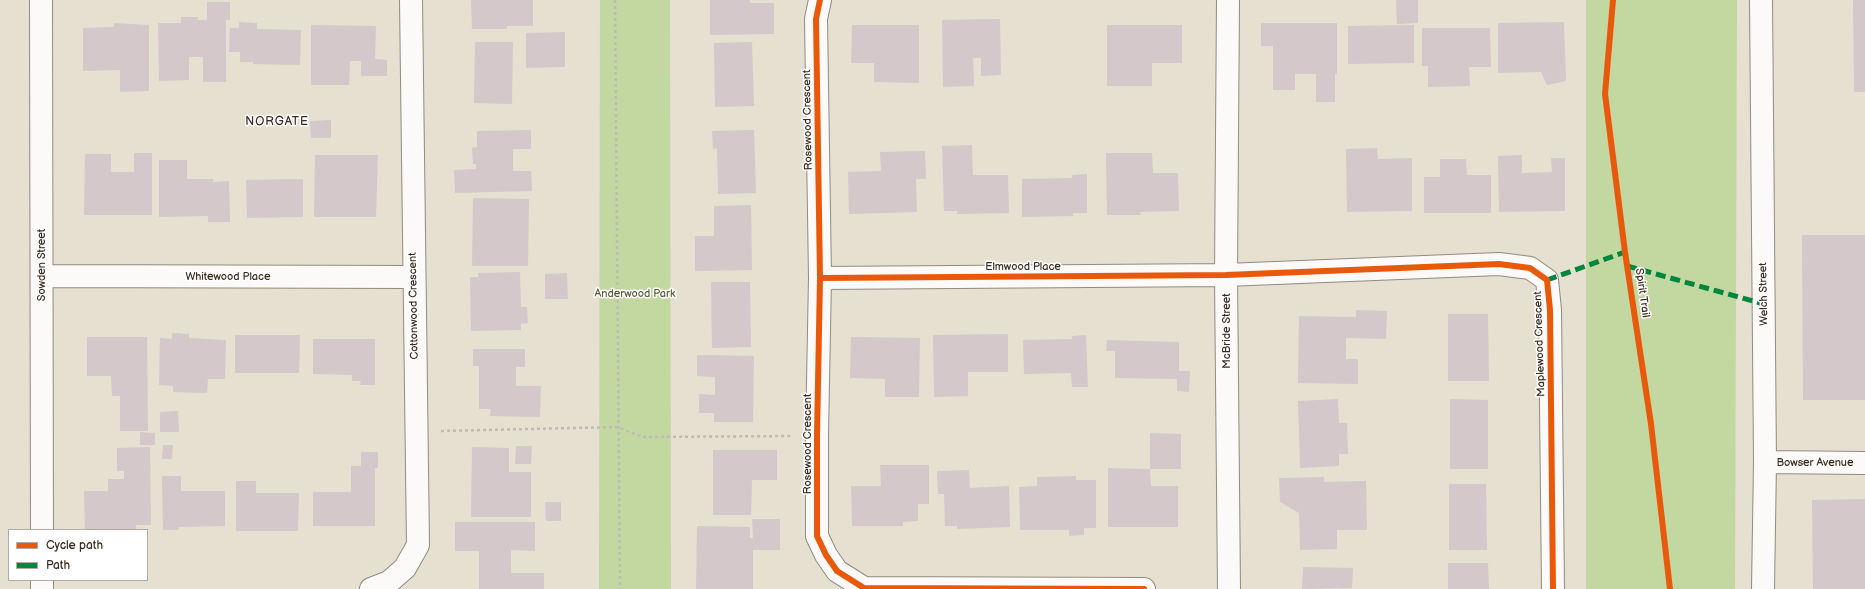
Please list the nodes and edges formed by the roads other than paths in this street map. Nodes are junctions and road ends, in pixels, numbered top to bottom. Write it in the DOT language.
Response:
graph roads {
  1 [pos="41,0"];
  2 [pos="410,0"];
  3 [pos="820,0"];
  4 [pos="1228,0"];
  5 [pos="1761,0"];
  6 [pos="1226,275"];
  7 [pos="43,276"];
  8 [pos="414,277"];
  9 [pos="820,278"];
  10 [pos="1765,462"];
  11 [pos="1865,463"];
  12 [pos="42,529"];
  13 [pos="371,589"];
  14 [pos="1144,589"];
  15 [pos="1229,589"];
  16 [pos="1553,589"];
  17 [pos="1763,589"];
  1 -- 7 [label="street, Sowden Street"];
  2 -- 8 [label="street, Cottonwood Crescent"];
  3 -- 9 [label="street, Rosewood Crescent"];
  4 -- 6 [label="street, McBride Street"];
  5 -- 10 [label="street, Welch Street"];
  6 -- 9 [label="street, Elmwood Place"];
  6 -- 15 [label="street, McBride Street"];
  6 -- 16 [label="street, Maplewood Crescent"];
  7 -- 8 [label="street, Whitewood Place"];
  7 -- 12 [label="street, Sowden Street"];
  8 -- 13 [label="street, Cottonwood Crescent"];
  9 -- 14 [label="street, Rosewood Crescent"];
  10 -- 11 [label="street, Bowser Avenue"];
  10 -- 17 [label="street, Welch Street"];
}
